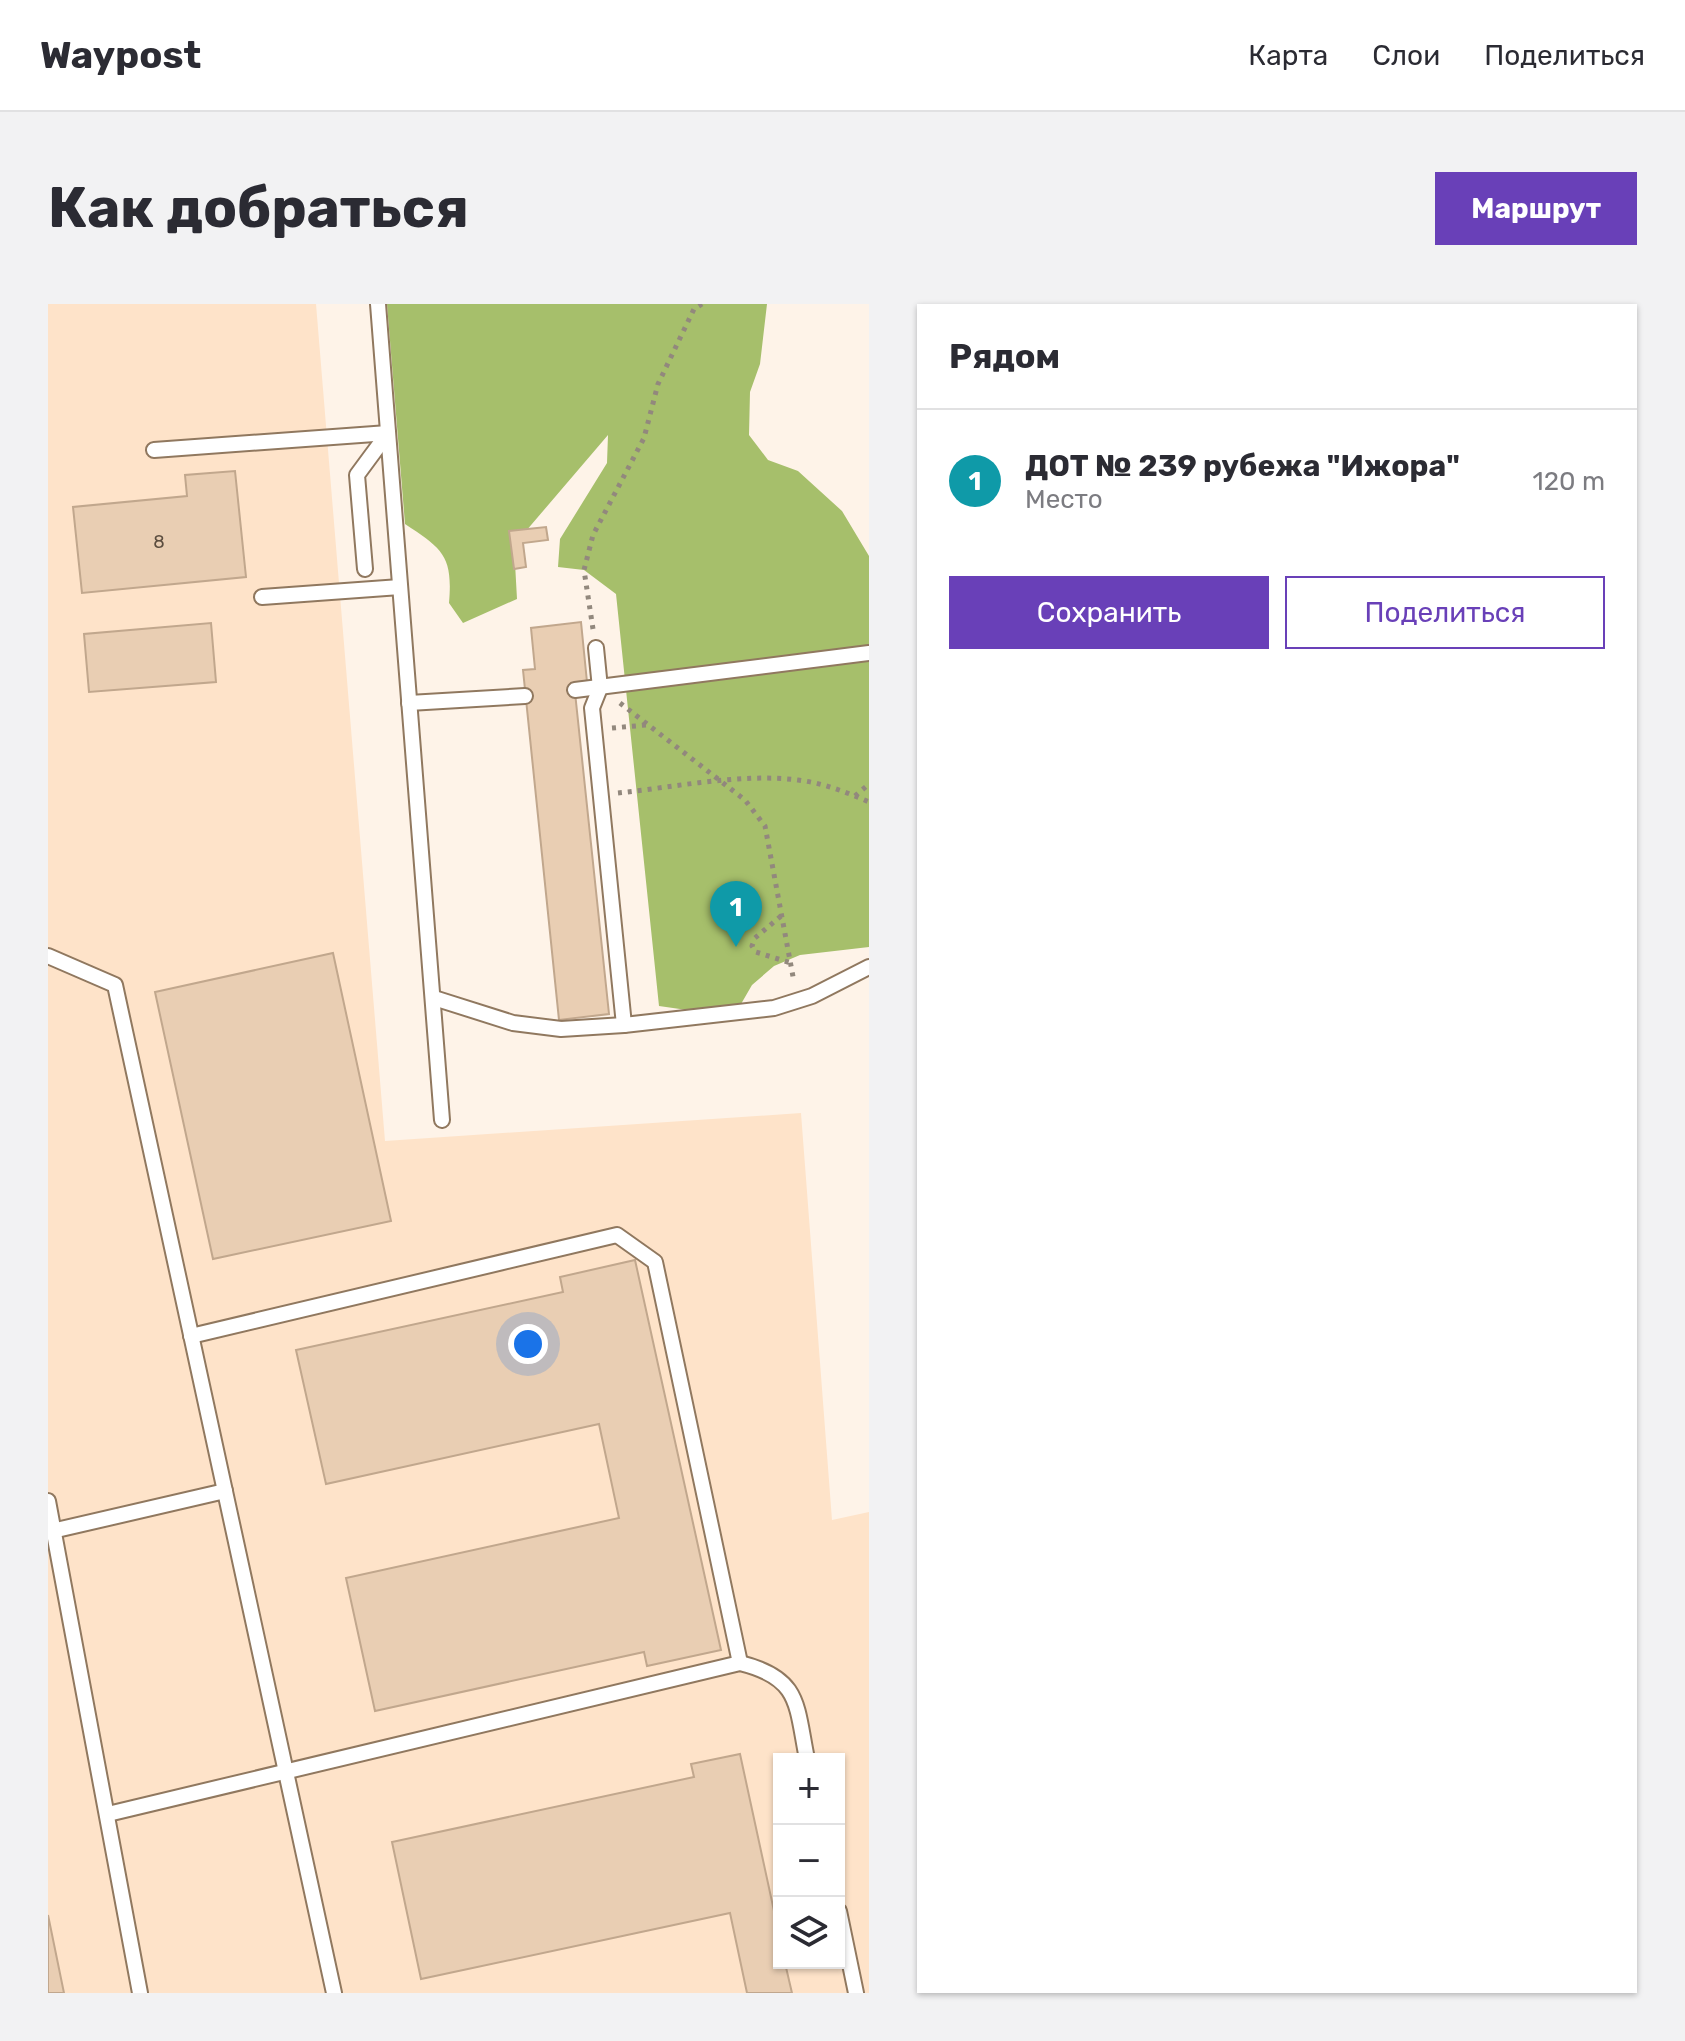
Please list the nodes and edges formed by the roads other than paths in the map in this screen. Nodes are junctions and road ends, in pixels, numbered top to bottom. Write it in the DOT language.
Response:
graph roads {
  1 [pos="378,304"];
  2 [pos="388,433"];
  3 [pos="154,450"];
  4 [pos="365,569"];
  5 [pos="400,587"];
  6 [pos="262,597"];
  7 [pos="596,648"];
  8 [pos="869,653"];
  9 [pos="600,688"];
  10 [pos="575,690"];
  11 [pos="525,696"];
  12 [pos="409,703"];
  13 [pos="48,956"];
  14 [pos="869,967"];
  15 [pos="434,998"];
  16 [pos="624,1025"];
  17 [pos="442,1120"];
  18 [pos="191,1336"];
  19 [pos="225,1491"];
  20 [pos="48,1501"];
  21 [pos="51,1531"];
  22 [pos="740,1663"];
  23 [pos="806,1753"];
  24 [pos="285,1771"];
  25 [pos="108,1814"];
  26 [pos="845,1940"];
  27 [pos="140,1993"];
  28 [pos="334,1993"];
  29 [pos="856,1993"];
  1 -- 2 [label="lane"];
  2 -- 3 [label="lane"];
  2 -- 4 [label="lane"];
  2 -- 5 [label="lane"];
  5 -- 6 [label="lane"];
  5 -- 12 [label="lane"];
  7 -- 9 [label="lane"];
  8 -- 9 [label="lane"];
  9 -- 10 [label="lane"];
  9 -- 16 [label="lane"];
  11 -- 12 [label="lane"];
  12 -- 15 [label="lane"];
  13 -- 18 [label="lane"];
  14 -- 16 [label="lane"];
  15 -- 16 [label="lane"];
  15 -- 17 [label="lane"];
  18 -- 19 [label="lane"];
  18 -- 22 [label="lane"];
  19 -- 21 [label="lane"];
  19 -- 24 [label="lane"];
  20 -- 21 [label="lane"];
  21 -- 25 [label="lane"];
  22 -- 23 [label="lane"];
  22 -- 24 [label="lane"];
  24 -- 25 [label="lane"];
  24 -- 28 [label="lane"];
  25 -- 27 [label="lane"];
  26 -- 29 [label="lane"];
}
